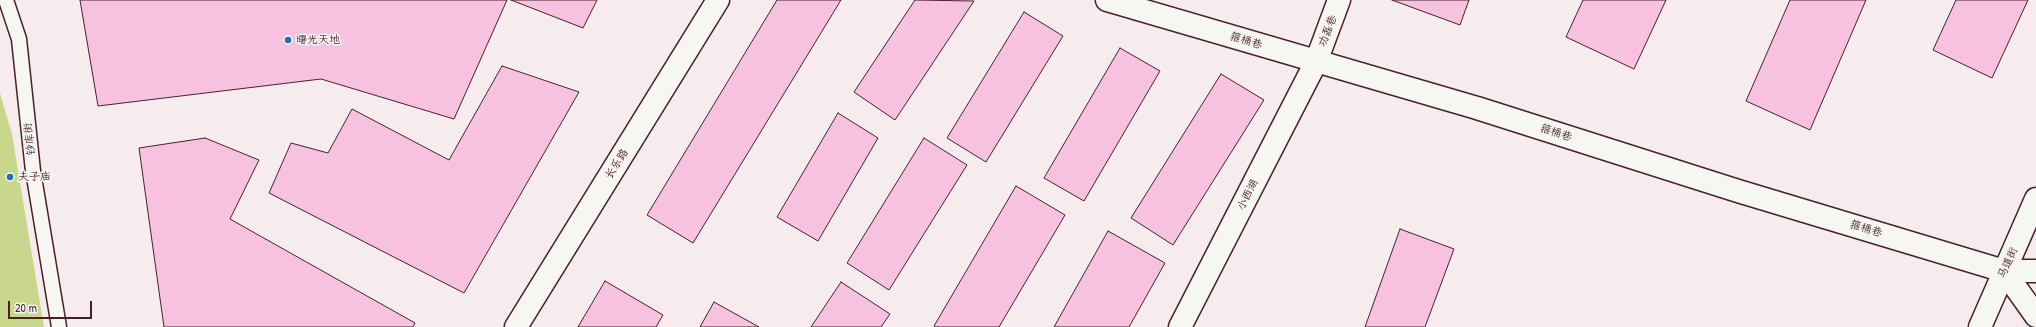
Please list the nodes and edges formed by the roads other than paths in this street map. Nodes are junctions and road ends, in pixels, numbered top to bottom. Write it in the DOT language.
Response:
graph roads {
  1 [pos="6,0"];
  2 [pos="718,0"];
  3 [pos="1107,0"];
  4 [pos="1339,0"];
  5 [pos="1316,62"];
  6 [pos="2036,199"];
  7 [pos="2004,271"];
  8 [pos="2036,271"];
  9 [pos="2036,316"];
  10 [pos="59,327"];
  11 [pos="516,327"];
  12 [pos="1180,327"];
  13 [pos="1980,327"];
  1 -- 10 [label="lane, 钞库街"];
  2 -- 11 [label="street, 长乐路"];
  3 -- 5 [label="street, 箍桶巷"];
  4 -- 5 [label="street, 功磊巷"];
  5 -- 7 [label="street, 箍桶巷"];
  5 -- 12 [label="street, 小西湖"];
  6 -- 7 [label="street, 马道街"];
  7 -- 8 [label="street, 箍桶巷"];
  7 -- 9 [label="street"];
  7 -- 13 [label="street, 马道街"];
}
